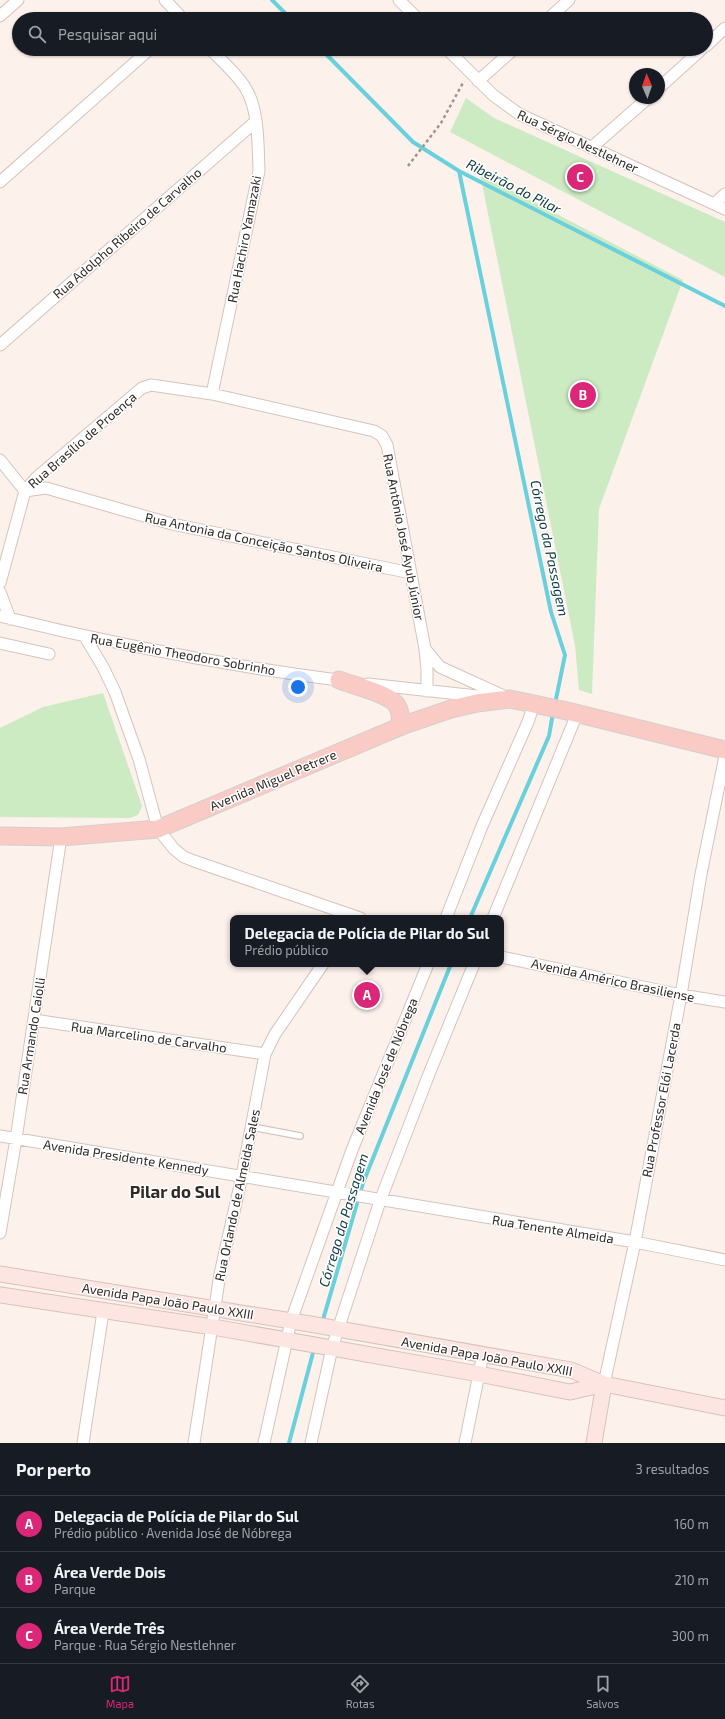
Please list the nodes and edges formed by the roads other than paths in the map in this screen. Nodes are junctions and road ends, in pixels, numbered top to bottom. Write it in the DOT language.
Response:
graph roads {
  1 [pos="18,0"];
  2 [pos="165,0"];
  3 [pos="399,0"];
  4 [pos="569,0"];
  5 [pos="176,12"];
  6 [pos="411,12"];
  7 [pos="556,12"];
  8 [pos="0,16"];
  9 [pos="725,28"];
  10 [pos="713,39"];
  11 [pos="142,56"];
  12 [pos="216,56"];
  13 [pos="454,56"];
  14 [pos="506,56"];
  15 [pos="694,56"];
  16 [pos="478,81"];
  17 [pos="665,83"];
  18 [pos="641,104"];
  19 [pos="255,122"];
  20 [pos="591,148"];
  21 [pos="0,182"];
  22 [pos="725,194"];
  23 [pos="714,204"];
  24 [pos="725,209"];
  25 [pos="0,345"];
  26 [pos="212,394"];
  27 [pos="374,431"];
  28 [pos="0,460"];
  29 [pos="25,491"];
  30 [pos="411,572"];
  31 [pos="0,583"];
  32 [pos="0,592"];
  33 [pos="5,618"];
  34 [pos="85,637"];
  35 [pos="0,643"];
  36 [pos="425,649"];
  37 [pos="49,654"];
  38 [pos="339,680"];
  39 [pos="427,691"];
  40 [pos="510,700"];
  41 [pos="538,705"];
  42 [pos="572,712"];
  43 [pos="400,727"];
  44 [pos="725,750"];
  45 [pos="725,756"];
  46 [pos="158,829"];
  47 [pos="0,836"];
  48 [pos="61,838"];
  49 [pos="348,915"];
  50 [pos="447,915"];
  51 [pos="494,915"];
  52 [pos="504,958"];
  53 [pos="321,967"];
  54 [pos="427,967"];
  55 [pos="473,967"];
  56 [pos="681,995"];
  57 [pos="725,1002"];
  58 [pos="34,1020"];
  59 [pos="266,1054"];
  60 [pos="252,1127"];
  61 [pos="0,1136"];
  62 [pos="300,1136"];
  63 [pos="16,1139"];
  64 [pos="242,1176"];
  65 [pos="342,1194"];
  66 [pos="375,1200"];
  67 [pos="0,1233"];
  68 [pos="635,1242"];
  69 [pos="725,1260"];
  70 [pos="0,1274"];
  71 [pos="0,1295"];
  72 [pos="216,1308"];
  73 [pos="103,1312"];
  74 [pos="292,1321"];
  75 [pos="213,1327"];
  76 [pos="334,1329"];
  77 [pos="286,1340"];
  78 [pos="328,1348"];
  79 [pos="483,1354"];
  80 [pos="479,1374"];
  81 [pos="604,1384"];
  82 [pos="725,1408"];
  83 [pos="83,1443"];
  84 [pos="194,1443"];
  85 [pos="264,1443"];
  86 [pos="310,1443"];
  87 [pos="464,1443"];
  88 [pos="594,1443"];
  1 -- 8 [label="street"];
  2 -- 5 [label="street"];
  3 -- 6 [label="street"];
  4 -- 7 [label="street"];
  9 -- 10 [label="street"];
  11 -- 21 [label="street"];
  12 -- 19 [label="street, Rua Hachiro Yamazaki"];
  13 -- 16 [label="street, Rua Sérgio Nestlehner"];
  14 -- 16 [label="street"];
  15 -- 17 [label="street"];
  16 -- 20 [label="street, Rua Sérgio Nestlehner"];
  18 -- 20 [label="street"];
  19 -- 25 [label="street, Rua Adolpho Ribeiro de Carvalho"];
  19 -- 26 [label="street, Rua Hachiro Yamazaki"];
  20 -- 23 [label="street, Rua Sérgio Nestlehner"];
  22 -- 23 [label="street"];
  23 -- 24 [label="street, Rua Sérgio Nestlehner"];
  26 -- 27 [label="street, Rua Brasílio de Proença"];
  26 -- 29 [label="street, Rua Brasílio de Proença"];
  27 -- 30 [label="street, Rua Antônio José Ayub Júnior"];
  28 -- 29 [label="street"];
  29 -- 30 [label="street, Rua Antonia da Conceição Santos Oliveira"];
  29 -- 31 [label="street, Rua Brasílio de Proença"];
  30 -- 36 [label="street, Rua Antônio José Ayub Júnior"];
  32 -- 33 [label="street"];
  33 -- 34 [label="street, Rua Eugênio Theodoro Sobrinho"];
  34 -- 38 [label="street, Rua Eugênio Theodoro Sobrinho"];
  34 -- 46 [label="street"];
  35 -- 37 [label="street"];
  36 -- 39 [label="street, Rua Antônio José Ayub Júnior"];
  36 -- 40 [label="street, Rua Antônio José Ayub Júnior"];
  38 -- 39 [label="street, Rua Eugênio Theodoro Sobrinho"];
  38 -- 43 [label="main road"];
  39 -- 40 [label="street, Rua Eugênio Theodoro Sobrinho"];
  40 -- 41 [label="main road, Avenida Miguel Petrere"];
  40 -- 43 [label="main road, Avenida Miguel Petrere"];
  41 -- 42 [label="main road, Avenida Miguel Petrere"];
  41 -- 50 [label="street"];
  42 -- 44 [label="main road, Avenida Miguel Petrere"];
  42 -- 51 [label="street"];
  43 -- 46 [label="main road, Avenida Miguel Petrere"];
  45 -- 56 [label="street, Rua Professor Elói Lacerda"];
  46 -- 48 [label="main road, Avenida Miguel Petrere"];
  46 -- 49 [label="street"];
  47 -- 48 [label="main road, Avenida Miguel Petrere"];
  48 -- 58 [label="street, Rua Armando Caiolli"];
  52 -- 56 [label="street, Avenida Américo Brasiliense"];
  53 -- 59 [label="street, Rua Orlando de Almeida Sales"];
  54 -- 65 [label="street, Avenida José de Nóbrega"];
  55 -- 66 [label="street"];
  56 -- 57 [label="street, Avenida Américo Brasiliense"];
  56 -- 68 [label="street, Rua Professor Elói Lacerda"];
  58 -- 59 [label="street, Rua Marcelino de Carvalho"];
  58 -- 63 [label="street, Rua Armando Caiolli"];
  59 -- 60 [label="street, Rua Orlando de Almeida Sales"];
  60 -- 62 [label="lane"];
  60 -- 64 [label="street, Rua Orlando de Almeida Sales"];
  61 -- 63 [label="street, Avenida Presidente Kennedy"];
  63 -- 64 [label="street, Avenida Presidente Kennedy"];
  63 -- 67 [label="street, Rua Armando Caiolli"];
  64 -- 65 [label="street, Avenida Presidente Kennedy"];
  64 -- 72 [label="street, Rua Orlando de Almeida Sales"];
  65 -- 66 [label="street, Rua Tenente Almeida"];
  65 -- 74 [label="street, Avenida José de Nóbrega"];
  66 -- 68 [label="street, Rua Tenente Almeida"];
  66 -- 76 [label="street"];
  68 -- 69 [label="street, Rua Tenente Almeida"];
  68 -- 81 [label="street, Rua Professor Elói Lacerda"];
  70 -- 72 [label="main road, Avenida Papa João Paulo XXIII"];
  71 -- 73 [label="main road, Avenida Papa João Paulo XXIII"];
  72 -- 74 [label="main road, Avenida Papa João Paulo XXIII"];
  72 -- 75 [label="street, Rua Orlando de Almeida Sales"];
  73 -- 75 [label="main road, Avenida Papa João Paulo XXIII"];
  73 -- 83 [label="street"];
  74 -- 76 [label="main road, Avenida Papa João Paulo XXIII"];
  74 -- 77 [label="street, Avenida José de Nóbrega"];
  75 -- 77 [label="main road, Avenida Papa João Paulo XXIII"];
  75 -- 84 [label="street, Rua Orlando de Almeida Sales"];
  76 -- 78 [label="street"];
  76 -- 79 [label="main road, Avenida Papa João Paulo XXIII"];
  77 -- 78 [label="main road, Avenida Papa João Paulo XXIII"];
  77 -- 85 [label="street, Avenida José de Nóbrega"];
  78 -- 80 [label="main road, Avenida Papa João Paulo XXIII"];
  78 -- 86 [label="street"];
  79 -- 80 [label="street"];
  79 -- 81 [label="main road, Avenida Papa João Paulo XXIII"];
  80 -- 81 [label="main road, Avenida Papa João Paulo XXIII"];
  80 -- 87 [label="street"];
  81 -- 82 [label="main road"];
  81 -- 88 [label="main road, Rua Professor Elói Lacerda"];
}
